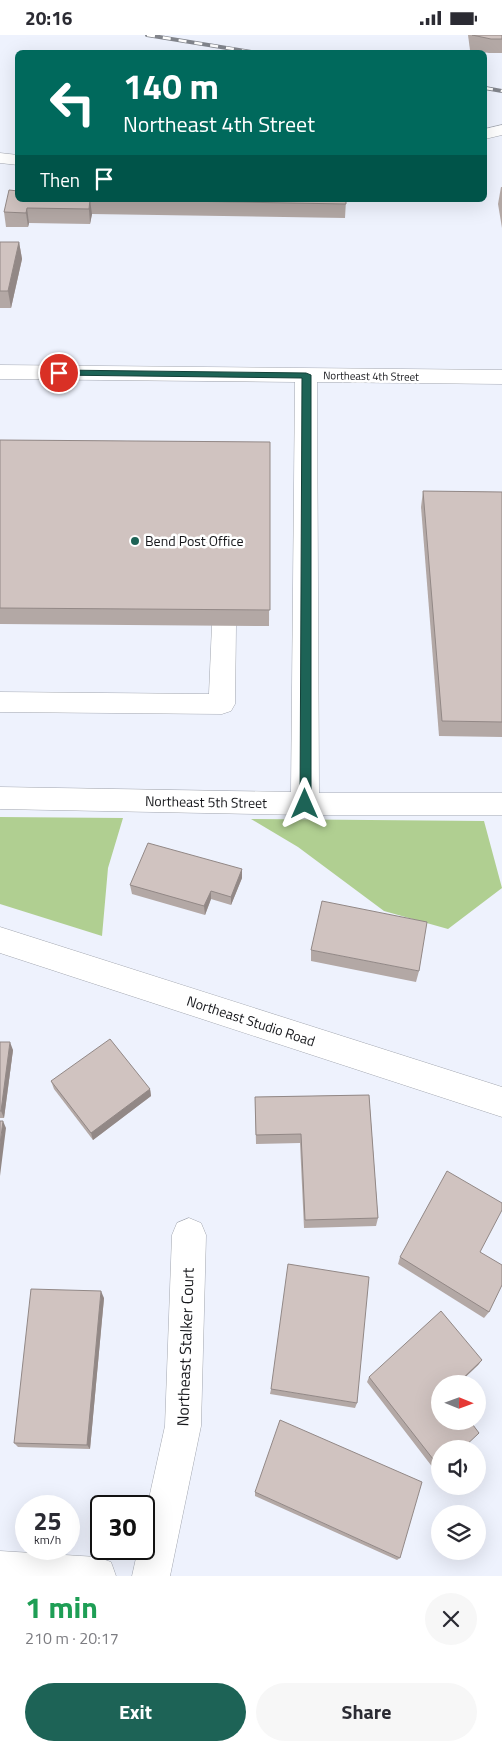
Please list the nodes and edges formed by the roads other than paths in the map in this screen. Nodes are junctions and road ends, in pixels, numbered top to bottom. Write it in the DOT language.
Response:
graph roads {
  1 [pos="502,130"];
  2 [pos="487,134"];
  3 [pos="0,158"];
  4 [pos="15,160"];
  5 [pos="0,372"];
  6 [pos="306,375"];
  7 [pos="502,377"];
  8 [pos="224,625"];
  9 [pos="0,702"];
  10 [pos="0,798"];
  11 [pos="305,804"];
  12 [pos="502,804"];
  13 [pos="0,941"];
  14 [pos="502,1102"];
  15 [pos="189,1235"];
  16 [pos="0,1570"];
  17 [pos="97,1576"];
  18 [pos="151,1576"];
  1 -- 2 [label="street"];
  3 -- 4 [label="street"];
  5 -- 6 [label="street, Northeast 4th Street"];
  6 -- 7 [label="street, Northeast 4th Street"];
  6 -- 11 [label="street"];
  8 -- 9 [label="street"];
  10 -- 11 [label="street, Northeast 5th Street"];
  11 -- 12 [label="street, Northeast 5th Street"];
  13 -- 14 [label="street, Northeast Studio Road"];
  15 -- 18 [label="street, Northeast Stalker Court"];
  16 -- 17 [label="street"];
}
